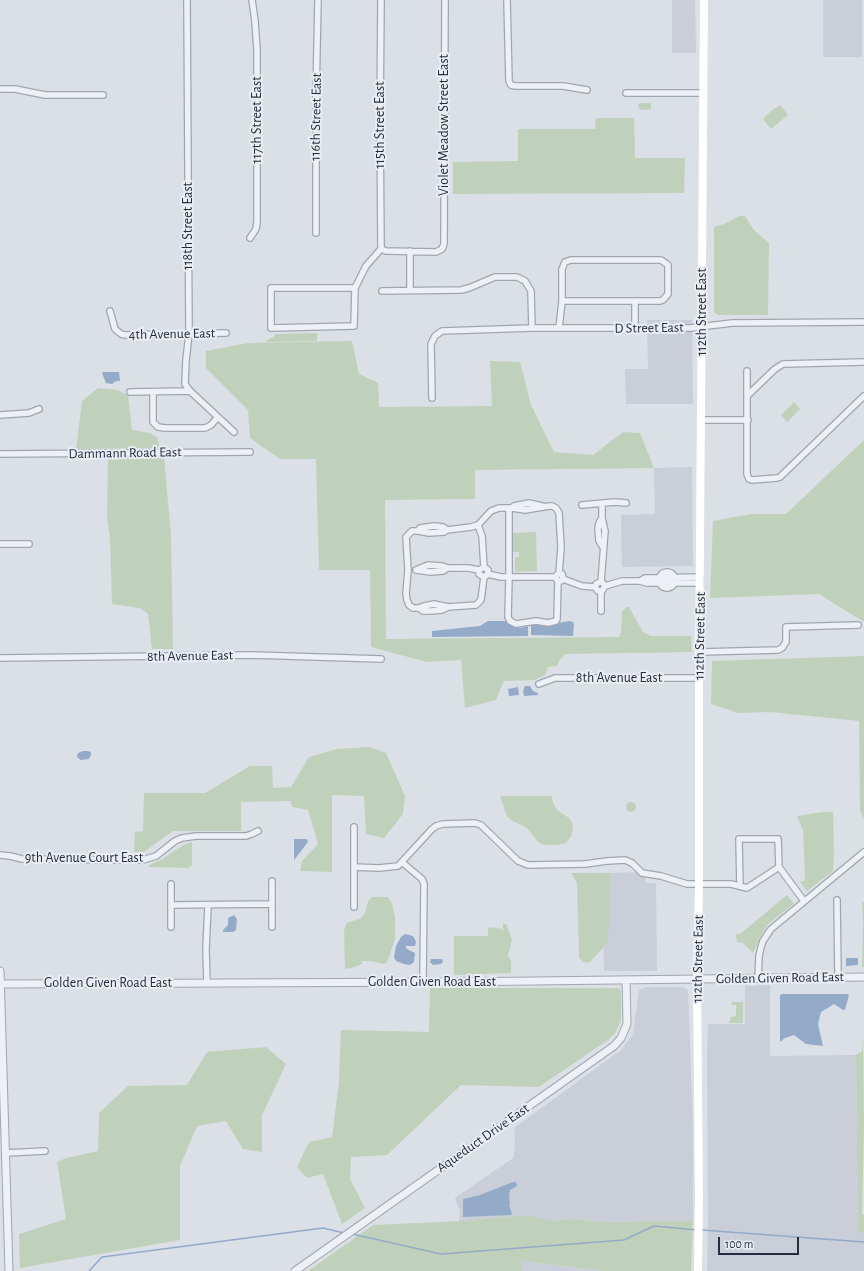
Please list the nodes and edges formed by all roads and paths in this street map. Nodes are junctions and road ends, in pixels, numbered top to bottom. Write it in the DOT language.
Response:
graph roads {
  1 [pos="187,0"];
  2 [pos="252,0"];
  3 [pos="318,0"];
  4 [pos="382,0"];
  5 [pos="445,0"];
  6 [pos="507,0"];
  7 [pos="704,0"];
  8 [pos="0,89"];
  9 [pos="587,90"];
  10 [pos="626,93"];
  11 [pos="703,93"];
  12 [pos="103,95"];
  13 [pos="316,233"];
  14 [pos="250,238"];
  15 [pos="381,249"];
  16 [pos="410,251"];
  17 [pos="355,288"];
  18 [pos="410,290"];
  19 [pos="382,291"];
  20 [pos="562,301"];
  21 [pos="635,301"];
  22 [pos="110,310"];
  23 [pos="864,322"];
  24 [pos="702,326"];
  25 [pos="532,328"];
  26 [pos="559,328"];
  27 [pos="635,328"];
  28 [pos="226,333"];
  29 [pos="189,334"];
  30 [pos="864,362"];
  31 [pos="747,371"];
  32 [pos="190,391"];
  33 [pos="130,392"];
  34 [pos="153,392"];
  35 [pos="748,396"];
  36 [pos="864,396"];
  37 [pos="432,398"];
  38 [pos="39,409"];
  39 [pos="0,415"];
  40 [pos="218,417"];
  41 [pos="702,420"];
  42 [pos="748,420"];
  43 [pos="234,432"];
  44 [pos="250,452"];
  45 [pos="0,454"];
  46 [pos="626,503"];
  47 [pos="602,504"];
  48 [pos="582,505"];
  49 [pos="510,508"];
  50 [pos="478,524"];
  51 [pos="0,544"];
  52 [pos="29,544"];
  53 [pos="481,568"];
  54 [pos="408,570"];
  55 [pos="486,575"];
  56 [pos="510,577"];
  57 [pos="559,578"];
  58 [pos="674,580"];
  59 [pos="700,580"];
  60 [pos="660,581"];
  61 [pos="603,584"];
  62 [pos="595,587"];
  63 [pos="601,591"];
  64 [pos="601,611"];
  65 [pos="858,625"];
  66 [pos="700,652"];
  67 [pos="0,658"];
  68 [pos="380,659"];
  69 [pos="699,678"];
  70 [pos="540,684"];
  71 [pos="354,827"];
  72 [pos="258,831"];
  73 [pos="864,852"];
  74 [pos="0,855"];
  75 [pos="403,863"];
  76 [pos="354,867"];
  77 [pos="779,868"];
  78 [pos="272,881"];
  79 [pos="171,884"];
  80 [pos="700,885"];
  81 [pos="740,886"];
  82 [pos="802,899"];
  83 [pos="837,900"];
  84 [pos="272,904"];
  85 [pos="172,905"];
  86 [pos="208,905"];
  87 [pos="354,907"];
  88 [pos="272,927"];
  89 [pos="171,928"];
  90 [pos="0,971"];
  91 [pos="838,977"];
  92 [pos="864,977"];
  93 [pos="697,979"];
  94 [pos="758,979"];
  95 [pos="626,980"];
  96 [pos="423,982"];
  97 [pos="207,983"];
  98 [pos="0,984"];
  99 [pos="45,1151"];
  100 [pos="6,1154"];
  101 [pos="9,1271"];
  102 [pos="295,1271"];
  103 [pos="698,1271"];
  1 -- 29 [label="street, 118th Street East"];
  2 -- 14 [label="street, 117th Street East"];
  3 -- 13 [label="street, 116th Street East"];
  4 -- 15 [label="street, 115th Street East"];
  5 -- 16 [label="street, Violet Meadow Street East"];
  6 -- 9 [label="street"];
  7 -- 11 [label="main road, 112th Street East"];
  8 -- 12 [label="street"];
  10 -- 11 [label="street"];
  11 -- 24 [label="main road, 112th Street East"];
  15 -- 16 [label="street"];
  15 -- 17 [label="street"];
  16 -- 18 [label="street"];
  17 -- 17 [label="street"];
  18 -- 19 [label="street"];
  18 -- 25 [label="street"];
  20 -- 21 [label="street"];
  20 -- 21 [label="street"];
  20 -- 26 [label="street"];
  21 -- 27 [label="street"];
  22 -- 29 [label="street, 4th Avenue East"];
  23 -- 24 [label="street, D Street East"];
  24 -- 27 [label="street, D Street East"];
  24 -- 41 [label="main road, 112th Street East"];
  25 -- 26 [label="street, D Street East"];
  25 -- 37 [label="street, D Street East"];
  26 -- 27 [label="street, D Street East"];
  28 -- 29 [label="street, 4th Avenue East"];
  29 -- 32 [label="street, 118th Street East"];
  30 -- 35 [label="street"];
  31 -- 35 [label="street"];
  32 -- 34 [label="street"];
  32 -- 40 [label="street"];
  33 -- 34 [label="street"];
  34 -- 40 [label="street"];
  35 -- 42 [label="street"];
  36 -- 42 [label="street"];
  38 -- 39 [label="street"];
  40 -- 43 [label="street"];
  41 -- 42 [label="street"];
  41 -- 59 [label="main road, 112th Street East"];
  44 -- 45 [label="street, Dammann Road East"];
  46 -- 47 [label="street"];
  47 -- 48 [label="street"];
  47 -- 61 [label="street"];
  49 -- 50 [label="street"];
  49 -- 56 [label="street"];
  49 -- 57 [label="street"];
  50 -- 53 [label="street"];
  50 -- 54 [label="street"];
  51 -- 52 [label="street"];
  53 -- 54 [label="street"];
  53 -- 55 [label="street"];
  54 -- 55 [label="street"];
  55 -- 56 [label="street"];
  56 -- 57 [label="street"];
  56 -- 57 [label="street"];
  57 -- 62 [label="street"];
  58 -- 59 [label="street"];
  58 -- 60 [label="street"];
  58 -- 60 [label="street"];
  59 -- 66 [label="main road, 112th Street East"];
  60 -- 61 [label="street"];
  61 -- 62 [label="street"];
  61 -- 63 [label="street"];
  62 -- 63 [label="street"];
  63 -- 64 [label="street"];
  65 -- 66 [label="street"];
  66 -- 69 [label="main road, 112th Street East"];
  67 -- 68 [label="street, 8th Avenue East"];
  69 -- 70 [label="street, 8th Avenue East"];
  69 -- 80 [label="main road, 112th Street East"];
  71 -- 76 [label="street"];
  72 -- 74 [label="street, 9th Avenue Court East"];
  73 -- 82 [label="street"];
  75 -- 76 [label="street"];
  75 -- 80 [label="street"];
  75 -- 96 [label="street"];
  76 -- 87 [label="street"];
  77 -- 81 [label="street"];
  77 -- 81 [label="street"];
  77 -- 82 [label="street"];
  78 -- 84 [label="street"];
  79 -- 85 [label="street"];
  80 -- 81 [label="street"];
  80 -- 93 [label="main road, 112th Street East"];
  82 -- 94 [label="street"];
  83 -- 91 [label="street"];
  84 -- 86 [label="street"];
  84 -- 88 [label="street"];
  85 -- 86 [label="street"];
  85 -- 89 [label="street"];
  86 -- 97 [label="street"];
  90 -- 98 [label="street"];
  91 -- 92 [label="street, Golden Given Road East"];
  91 -- 94 [label="street, Golden Given Road East"];
  93 -- 94 [label="street, Golden Given Road East"];
  93 -- 95 [label="street, Golden Given Road East"];
  93 -- 103 [label="main road, 112th Street East"];
  95 -- 96 [label="street, Golden Given Road East"];
  95 -- 102 [label="street, Aqueduct Drive East"];
  96 -- 97 [label="street, Golden Given Road East"];
  97 -- 98 [label="street, Golden Given Road East"];
  98 -- 100 [label="street"];
  99 -- 100 [label="street"];
  100 -- 101 [label="street"];
}
